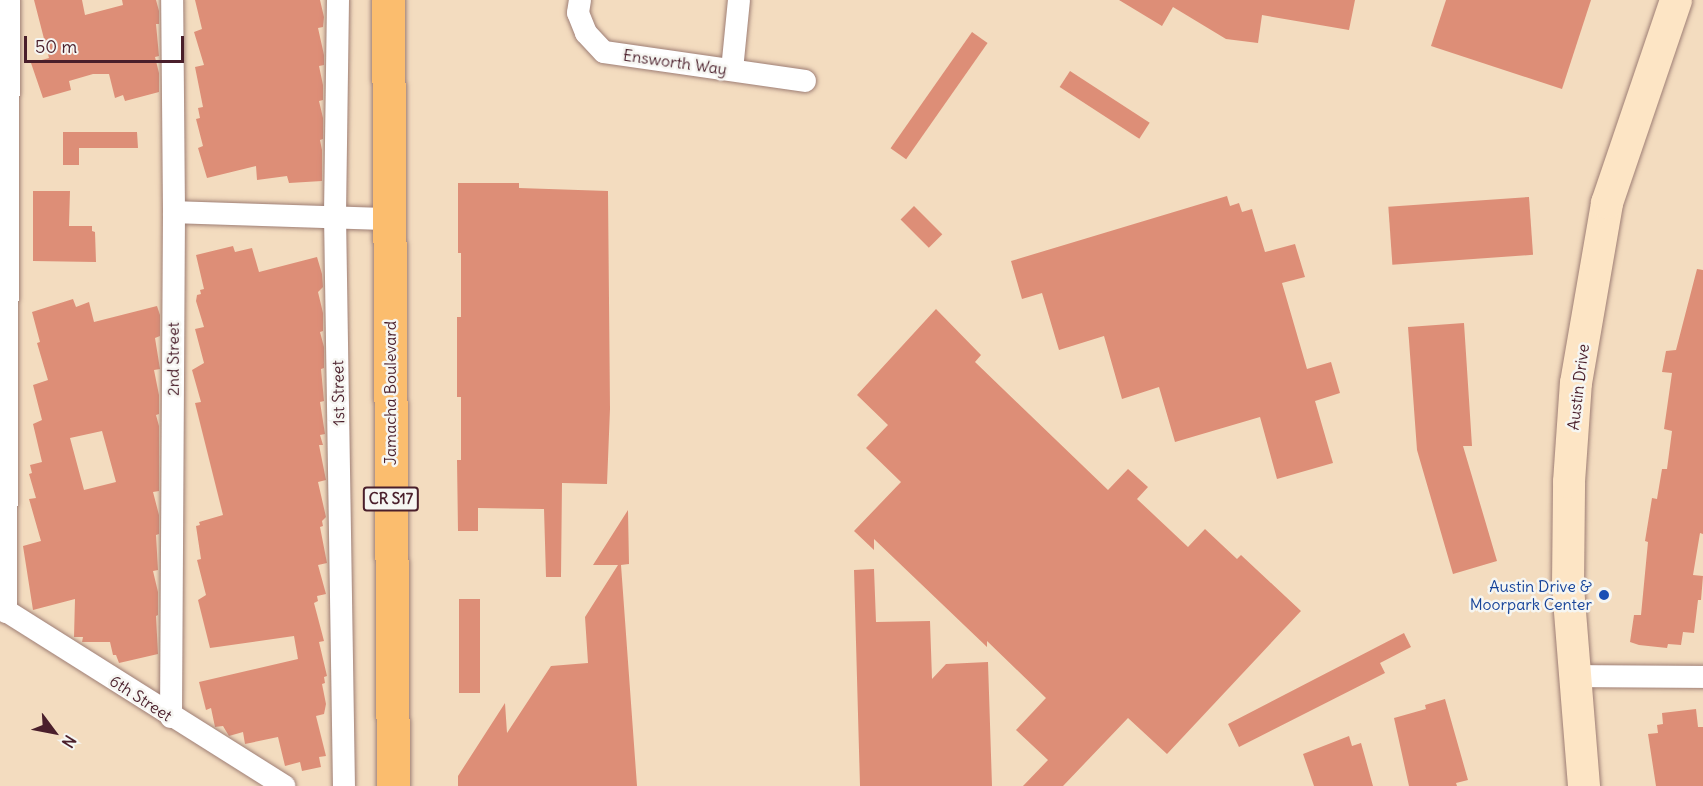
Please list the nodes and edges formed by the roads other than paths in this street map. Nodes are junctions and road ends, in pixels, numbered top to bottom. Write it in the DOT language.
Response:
graph roads {
  1 [pos="9,0"];
  2 [pos="172,0"];
  3 [pos="338,0"];
  4 [pos="388,0"];
  5 [pos="580,0"];
  6 [pos="739,0"];
  7 [pos="1676,0"];
  8 [pos="732,70"];
  9 [pos="805,81"];
  10 [pos="174,212"];
  11 [pos="336,215"];
  12 [pos="389,219"];
  13 [pos="3,610"];
  14 [pos="1575,676"];
  15 [pos="1703,677"];
  16 [pos="171,717"];
  17 [pos="284,786"];
  18 [pos="344,786"];
  19 [pos="393,786"];
  20 [pos="1584,786"];
  1 -- 13 [label="street"];
  2 -- 10 [label="street, 2nd Street"];
  3 -- 11 [label="street, 1st Street"];
  4 -- 12 [label="main road, Jamacha Boulevard / CR S17"];
  5 -- 8 [label="street, Ensworth Way"];
  6 -- 8 [label="street"];
  7 -- 14 [label="main road, Austin Drive"];
  8 -- 9 [label="street, Ensworth Way"];
  10 -- 11 [label="street"];
  10 -- 16 [label="street, 2nd Street"];
  11 -- 12 [label="street"];
  11 -- 18 [label="street, 1st Street"];
  12 -- 19 [label="main road, Jamacha Boulevard / CR S17"];
  13 -- 16 [label="street, 6th Street"];
  14 -- 15 [label="street"];
  14 -- 20 [label="main road, Austin Drive"];
  16 -- 17 [label="street, 6th Street"];
}
